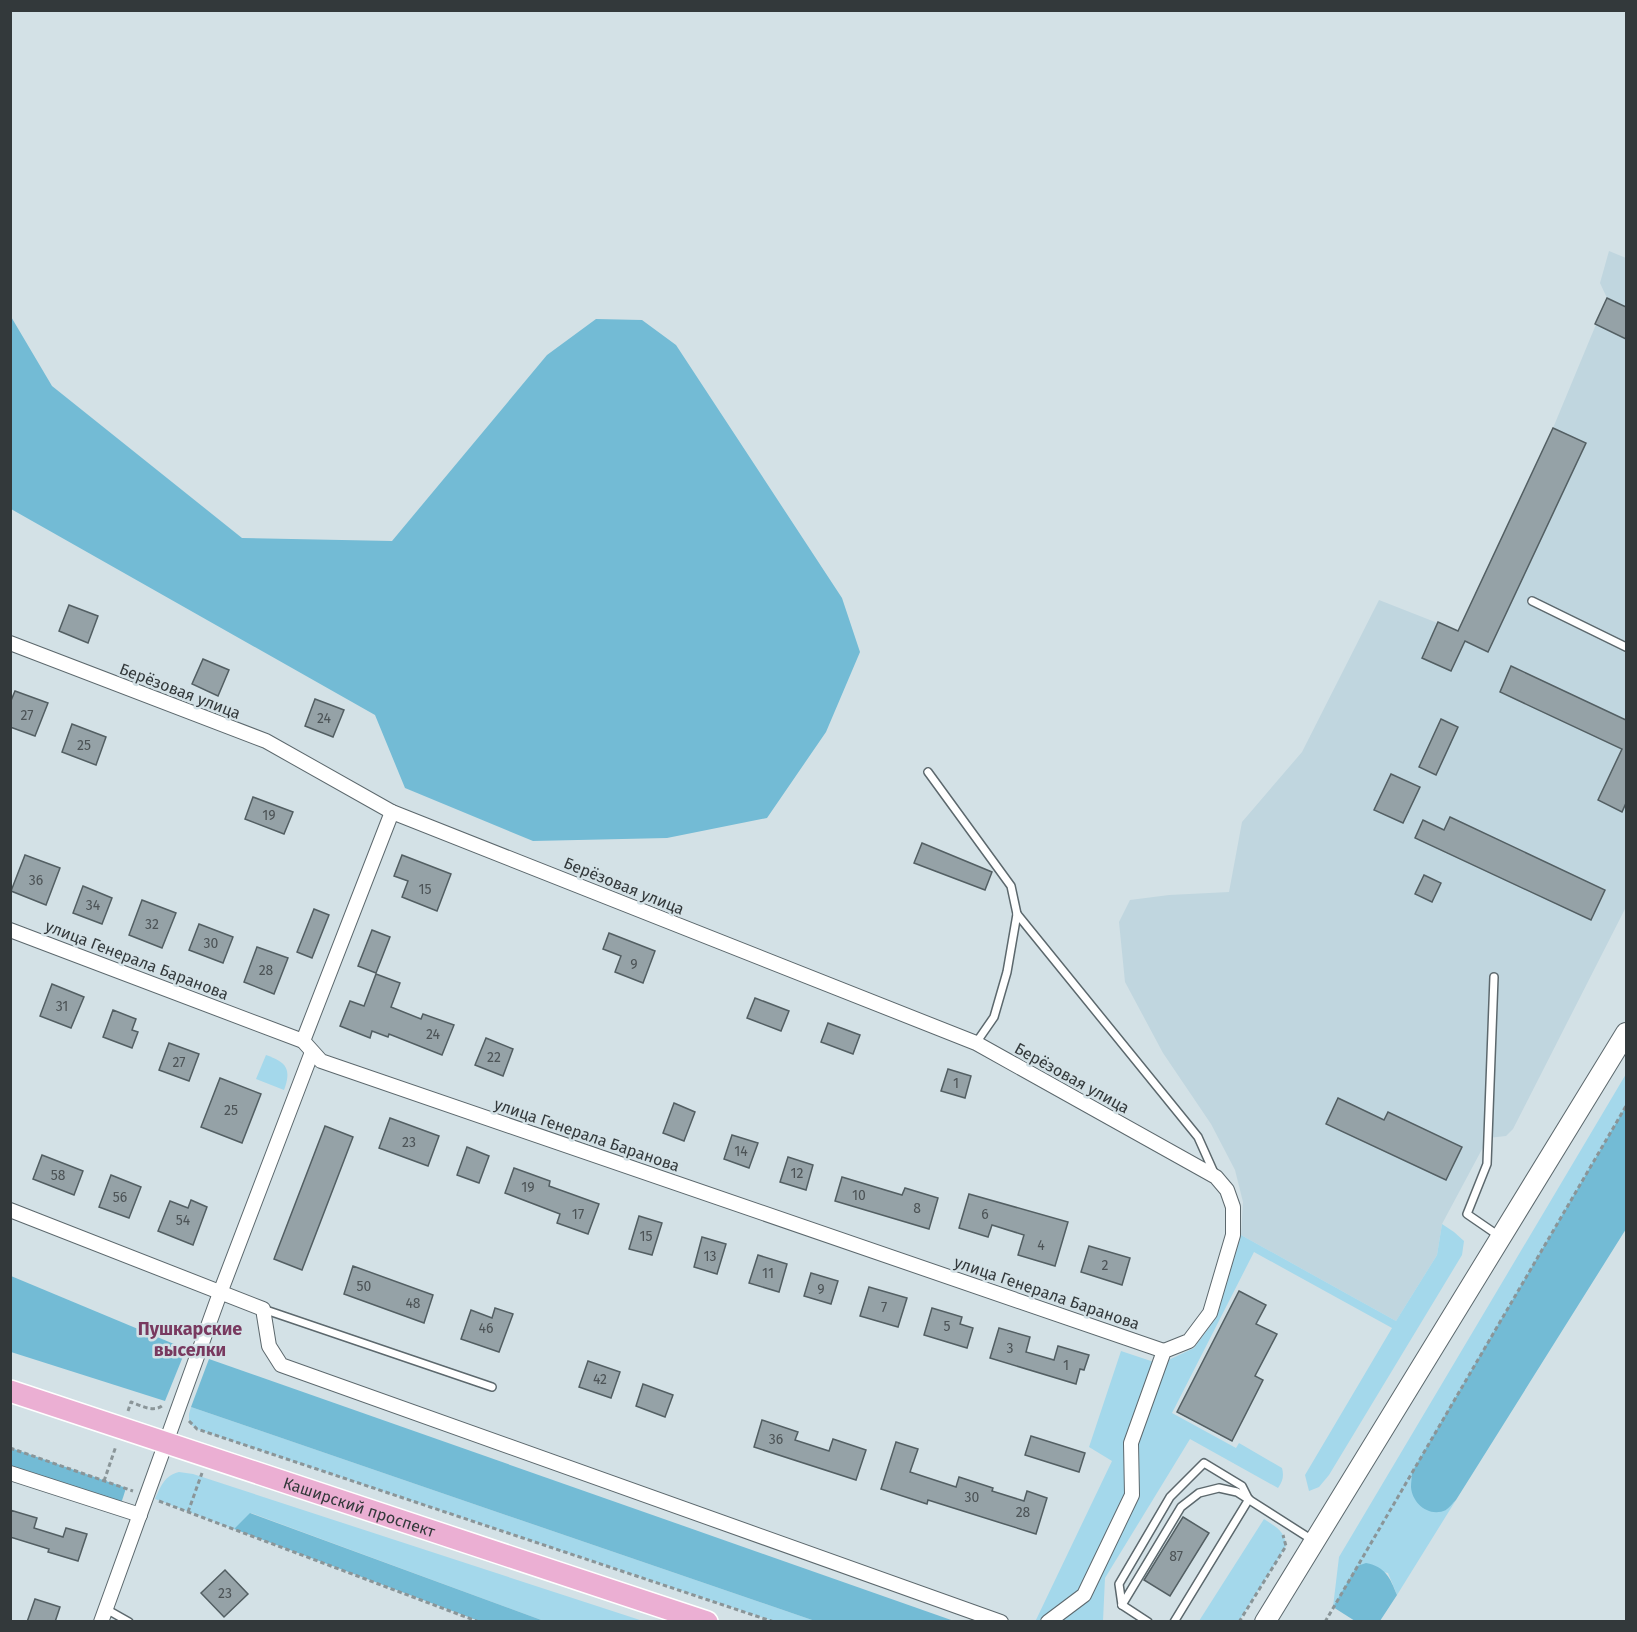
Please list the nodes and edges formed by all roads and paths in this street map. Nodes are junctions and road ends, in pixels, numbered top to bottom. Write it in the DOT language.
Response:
graph roads {
  1 [pos="1532,601"];
  2 [pos="10,644"];
  3 [pos="1626,647"];
  4 [pos="928,772"];
  5 [pos="392,812"];
  6 [pos="1017,914"];
  7 [pos="10,930"];
  8 [pos="1494,977"];
  9 [pos="1626,1033"];
  10 [pos="303,1041"];
  11 [pos="976,1042"];
  12 [pos="312,1052"];
  13 [pos="1626,1106"];
  14 [pos="1216,1178"];
  15 [pos="10,1210"];
  16 [pos="1501,1238"];
  17 [pos="220,1293"];
  18 [pos="263,1309"];
  19 [pos="1164,1351"];
  20 [pos="492,1387"];
  21 [pos="10,1392"];
  22 [pos="166,1443"];
  23 [pos="10,1448"];
  24 [pos="10,1473"];
  25 [pos="147,1496"];
  26 [pos="1249,1499"];
  27 [pos="140,1515"];
  28 [pos="1280,1529"];
  29 [pos="1315,1542"];
  30 [pos="1122,1605"];
  31 [pos="104,1615"];
  32 [pos="129,1622"];
  33 [pos="479,1622"];
  34 [pos="707,1622"];
  35 [pos="1001,1622"];
  36 [pos="1048,1622"];
  37 [pos="1148,1622"];
  38 [pos="1174,1622"];
  39 [pos="1239,1622"];
  40 [pos="1266,1622"];
  41 [pos="1325,1622"];
  1 -- 3 [label="lane"];
  2 -- 5 [label="street, Берёзовая улица"];
  4 -- 6 [label="lane"];
  5 -- 10 [label="street"];
  5 -- 11 [label="street, Берёзовая улица"];
  6 -- 11 [label="lane"];
  6 -- 14 [label="lane"];
  7 -- 10 [label="street, улица Генерала Баранова"];
  8 -- 16 [label="lane"];
  9 -- 16 [label="main road"];
  10 -- 12 [label="street, улица Генерала Баранова"];
  11 -- 14 [label="street, Берёзовая улица"];
  12 -- 17 [label="street"];
  12 -- 19 [label="street, улица Генерала Баранова"];
  13 -- 41 [label="path"];
  14 -- 19 [label="street"];
  15 -- 17 [label="street"];
  16 -- 29 [label="main road"];
  17 -- 18 [label="street"];
  17 -- 22 [label="street"];
  18 -- 20 [label="lane"];
  18 -- 35 [label="street"];
  19 -- 36 [label="street"];
  21 -- 22 [label="main road, Каширский проспект"];
  22 -- 25 [label="street"];
  22 -- 34 [label="main road, Каширский проспект"];
  23 -- 25 [label="path"];
  24 -- 27 [label="street"];
  25 -- 27 [label="street"];
  25 -- 33 [label="path"];
  26 -- 29 [label="lane"];
  26 -- 30 [label="lane"];
  26 -- 30 [label="lane"];
  26 -- 38 [label="lane"];
  27 -- 31 [label="street"];
  28 -- 39 [label="path"];
  29 -- 40 [label="main road"];
  30 -- 37 [label="lane"];
  31 -- 32 [label="lane"];
}
